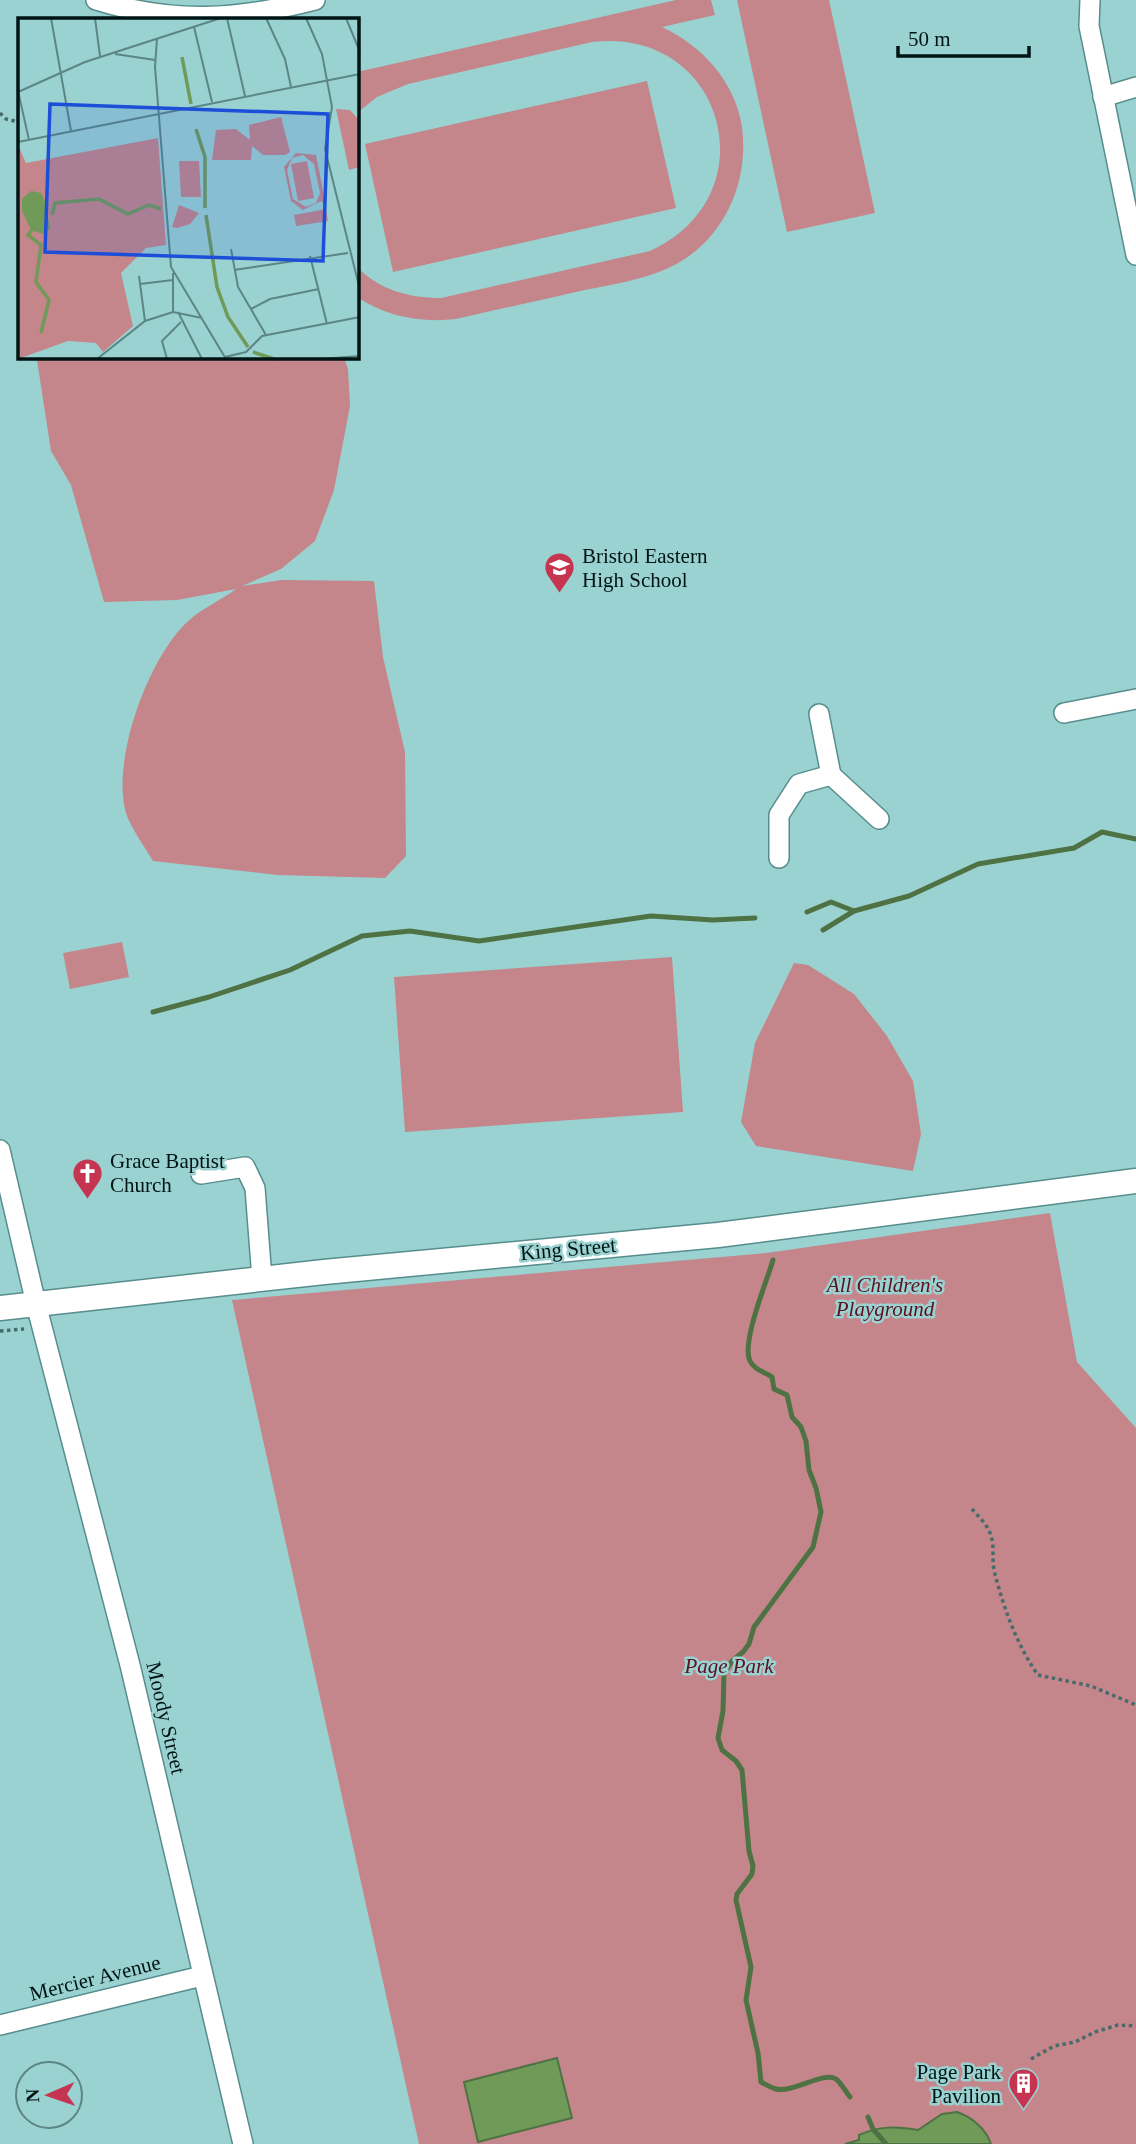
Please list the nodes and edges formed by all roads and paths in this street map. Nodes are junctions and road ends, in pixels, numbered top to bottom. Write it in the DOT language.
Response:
graph roads {
  1 [pos="96,0"];
  2 [pos="315,0"];
  3 [pos="1090,0"];
  4 [pos="1136,88"];
  5 [pos="1102,97"];
  6 [pos="0,113"];
  7 [pos="18,122"];
  8 [pos="1136,255"];
  9 [pos="1136,699"];
  10 [pos="1064,713"];
  11 [pos="819,714"];
  12 [pos="831,775"];
  13 [pos="879,819"];
  14 [pos="779,858"];
  15 [pos="0,1150"];
  16 [pos="201,1174"];
  17 [pos="1136,1181"];
  18 [pos="262,1279"];
  19 [pos="36,1304"];
  20 [pos="0,1308"];
  21 [pos="26,1329"];
  22 [pos="0,1331"];
  23 [pos="972,1508"];
  24 [pos="1136,1705"];
  25 [pos="202,1976"];
  26 [pos="0,2025"];
  27 [pos="1136,2025"];
  28 [pos="1031,2059"];
  29 [pos="243,2144"];
  1 -- 2 [label="street"];
  3 -- 5 [label="street"];
  4 -- 5 [label="street"];
  5 -- 8 [label="street"];
  6 -- 7 [label="path"];
  9 -- 10 [label="street"];
  11 -- 12 [label="street"];
  12 -- 13 [label="street"];
  12 -- 14 [label="street"];
  15 -- 19 [label="street, Moody Street"];
  16 -- 18 [label="street"];
  17 -- 18 [label="main road, King Street"];
  18 -- 19 [label="main road, King Street"];
  19 -- 20 [label="main road, King Street"];
  19 -- 25 [label="street, Moody Street"];
  21 -- 22 [label="path"];
  23 -- 24 [label="path"];
  25 -- 26 [label="street, Mercier Avenue"];
  25 -- 29 [label="street, Moody Street"];
  27 -- 28 [label="path"];
}
